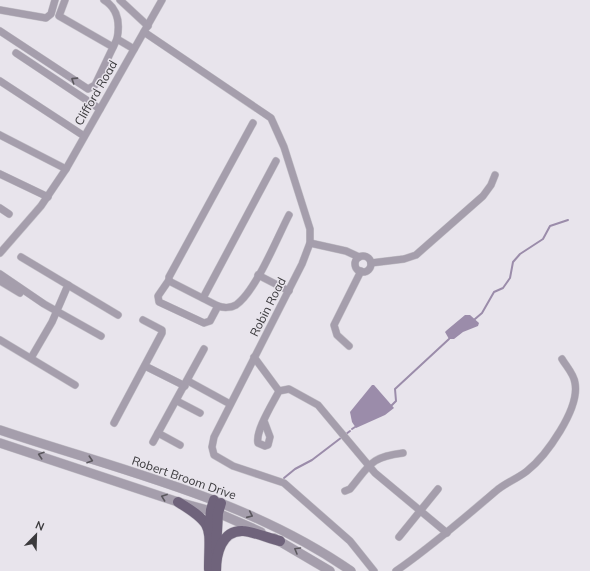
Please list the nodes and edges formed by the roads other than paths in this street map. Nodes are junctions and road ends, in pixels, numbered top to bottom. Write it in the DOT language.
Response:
graph roads {
  1 [pos="55,0"];
  2 [pos="65,0"];
  3 [pos="104,0"];
  4 [pos="120,0"];
  5 [pos="162,0"];
  6 [pos="0,10"];
  7 [pos="146,29"];
  8 [pos="0,31"];
  9 [pos="117,39"];
  10 [pos="113,47"];
  11 [pos="134,49"];
  12 [pos="16,52"];
  13 [pos="0,81"];
  14 [pos="100,109"];
  15 [pos="253,123"];
  16 [pos="0,135"];
  17 [pos="84,136"];
  18 [pos="276,161"];
  19 [pos="66,169"];
  20 [pos="0,174"];
  21 [pos="495,175"];
  22 [pos="48,197"];
  23 [pos="0,208"];
  24 [pos="9,214"];
  25 [pos="289,215"];
  26 [pos="310,243"];
  27 [pos="0,253"];
  28 [pos="21,257"];
  29 [pos="359,257"];
  30 [pos="371,263"];
  31 [pos="360,271"];
  32 [pos="0,274"];
  33 [pos="258,275"];
  34 [pos="169,280"];
  35 [pos="0,281"];
  36 [pos="68,285"];
  37 [pos="289,290"];
  38 [pos="203,298"];
  39 [pos="44,304"];
  40 [pos="218,306"];
  41 [pos="55,311"];
  42 [pos="118,314"];
  43 [pos="143,320"];
  44 [pos="101,336"];
  45 [pos="0,340"];
  46 [pos="350,346"];
  47 [pos="204,350"];
  48 [pos="254,357"];
  49 [pos="31,358"];
  50 [pos="562,359"];
  51 [pos="145,366"];
  52 [pos="186,383"];
  53 [pos="75,385"];
  54 [pos="279,391"];
  55 [pos="177,401"];
  56 [pos="230,404"];
  57 [pos="200,413"];
  58 [pos="264,422"];
  59 [pos="114,423"];
  60 [pos="0,430"];
  61 [pos="158,433"];
  62 [pos="153,442"];
  63 [pos="0,443"];
  64 [pos="180,445"];
  65 [pos="403,453"];
  66 [pos="369,466"];
  67 [pos="438,488"];
  68 [pos="346,491"];
  69 [pos="218,501"];
  70 [pos="178,502"];
  71 [pos="420,511"];
  72 [pos="214,512"];
  73 [pos="210,530"];
  74 [pos="447,533"];
  75 [pos="399,537"];
  76 [pos="280,541"];
  77 [pos="216,558"];
  78 [pos="209,571"];
  79 [pos="216,571"];
  80 [pos="330,571"];
  81 [pos="351,571"];
  82 [pos="374,571"];
  83 [pos="396,571"];
  1 -- 6 [label="street"];
  2 -- 10 [label="street"];
  3 -- 9 [label="street"];
  4 -- 7 [label="street, Robin Road"];
  5 -- 7 [label="street, Clifford Road"];
  7 -- 11 [label="street, Clifford Road"];
  7 -- 26 [label="street, Robin Road"];
  10 -- 8 [label="street, one-way"];
  9 -- 10 [label="street"];
  9 -- 11 [label="street"];
  11 -- 14 [label="street, Clifford Road"];
  12 -- 14 [label="street"];
  13 -- 17 [label="street"];
  14 -- 17 [label="street, Clifford Road"];
  15 -- 34 [label="street"];
  16 -- 19 [label="street"];
  17 -- 19 [label="street, Clifford Road"];
  18 -- 38 [label="street"];
  19 -- 22 [label="street, Clifford Road"];
  20 -- 22 [label="street"];
  21 -- 30 [label="street"];
  22 -- 27 [label="street, Clifford Road"];
  23 -- 24 [label="street"];
  25 -- 33 [label="street"];
  26 -- 29 [label="street"];
  26 -- 37 [label="street, Robin Road"];
  28 -- 36 [label="street"];
  29 -- 30 [label="street"];
  29 -- 31 [label="street"];
  30 -- 31 [label="street"];
  31 -- 46 [label="street"];
  32 -- 39 [label="street"];
  33 -- 37 [label="street"];
  33 -- 40 [label="street"];
  34 -- 38 [label="street"];
  34 -- 40 [label="street"];
  35 -- 39 [label="street"];
  36 -- 41 [label="street"];
  36 -- 42 [label="street"];
  37 -- 48 [label="street, Robin Road"];
  38 -- 40 [label="street"];
  39 -- 41 [label="street"];
  41 -- 44 [label="street"];
  41 -- 49 [label="street"];
  43 -- 51 [label="street"];
  45 -- 49 [label="street"];
  47 -- 52 [label="street"];
  48 -- 54 [label="street"];
  48 -- 56 [label="street, Robin Road"];
  49 -- 53 [label="street"];
  50 -- 74 [label="street"];
  51 -- 52 [label="street"];
  51 -- 59 [label="street"];
  52 -- 55 [label="street"];
  52 -- 56 [label="street"];
  54 -- 58 [label="street"];
  54 -- 66 [label="street"];
  55 -- 57 [label="street"];
  55 -- 61 [label="street"];
  56 -- 82 [label="street, Robin Road"];
  60 -- 69 [label="street, Robert Broom Drive, one-way"];
  61 -- 62 [label="street"];
  61 -- 64 [label="street"];
  70 -- 63 [label="street, Robert Broom Drive, one-way"];
  65 -- 66 [label="street"];
  66 -- 68 [label="street"];
  66 -- 71 [label="street"];
  67 -- 71 [label="street"];
  69 -- 72 [label="main road"];
  69 -- 81 [label="street, Robert Broom Drive, one-way"];
  70 -- 72 [label="street, Robert Broom Drive"];
  70 -- 73 [label="main road"];
  71 -- 74 [label="street"];
  71 -- 75 [label="street"];
  72 -- 73 [label="main road"];
  72 -- 76 [label="street, Robert Broom Drive"];
  72 -- 77 [label="main road"];
  73 -- 78 [label="main road"];
  74 -- 83 [label="street"];
  76 -- 77 [label="main road"];
  80 -- 76 [label="street, Robert Broom Drive, one-way"];
  77 -- 79 [label="main road"];
}
